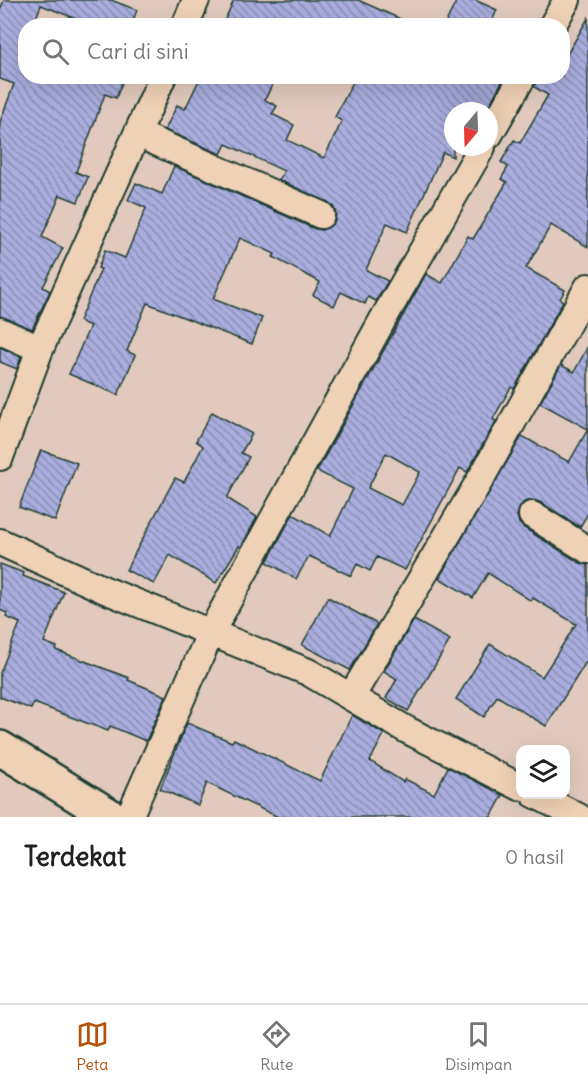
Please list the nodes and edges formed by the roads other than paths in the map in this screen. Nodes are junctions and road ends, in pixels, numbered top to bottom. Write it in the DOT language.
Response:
graph roads {
  1 [pos="196,0"];
  2 [pos="567,0"];
  3 [pos="188,18"];
  4 [pos="557,18"];
  5 [pos="160,84"];
  6 [pos="518,84"];
  7 [pos="498,119"];
  8 [pos="138,134"];
  9 [pos="477,156"];
  10 [pos="321,215"];
  11 [pos="588,287"];
  12 [pos="0,331"];
  13 [pos="40,349"];
  14 [pos="0,457"];
  15 [pos="532,515"];
  16 [pos="0,542"];
  17 [pos="588,550"];
  18 [pos="211,632"];
  19 [pos="351,697"];
  20 [pos="0,748"];
  21 [pos="516,786"];
  22 [pos="542,799"];
  23 [pos="112,817"];
  24 [pos="129,817"];
  25 [pos="579,817"];
  1 -- 3 [label="street"];
  2 -- 4 [label="street"];
  5 -- 8 [label="street"];
  6 -- 7 [label="street"];
  8 -- 10 [label="street"];
  8 -- 13 [label="street"];
  9 -- 18 [label="street"];
  11 -- 19 [label="street"];
  12 -- 13 [label="street"];
  13 -- 14 [label="street"];
  15 -- 17 [label="street"];
  16 -- 18 [label="street"];
  18 -- 19 [label="street"];
  18 -- 24 [label="street"];
  19 -- 21 [label="street"];
  20 -- 23 [label="main road"];
  22 -- 25 [label="street"];
}
